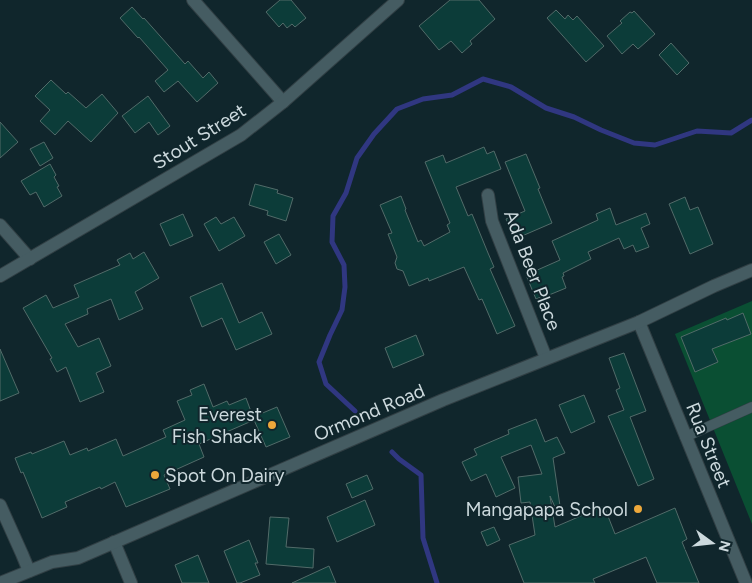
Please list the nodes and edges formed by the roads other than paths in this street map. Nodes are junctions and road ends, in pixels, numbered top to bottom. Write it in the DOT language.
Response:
graph roads {
  1 [pos="193,0"];
  2 [pos="398,0"];
  3 [pos="283,102"];
  4 [pos="488,195"];
  5 [pos="0,225"];
  6 [pos="30,259"];
  7 [pos="752,270"];
  8 [pos="0,276"];
  9 [pos="639,322"];
  10 [pos="546,358"];
  11 [pos="752,407"];
  12 [pos="685,437"];
  13 [pos="0,505"];
  14 [pos="114,542"];
  15 [pos="29,571"];
  16 [pos="0,583"];
  17 [pos="131,583"];
  18 [pos="746,583"];
  1 -- 3 [label="street"];
  2 -- 3 [label="street, Stout Street"];
  3 -- 6 [label="street, Stout Street"];
  4 -- 10 [label="street, Ada Beer Place"];
  5 -- 6 [label="street"];
  6 -- 8 [label="street, Stout Street"];
  7 -- 9 [label="street, Ormond Road"];
  9 -- 10 [label="street, Ormond Road"];
  9 -- 12 [label="street, Rua Street"];
  10 -- 14 [label="street, Ormond Road"];
  11 -- 12 [label="lane"];
  12 -- 18 [label="street, Rua Street"];
  13 -- 15 [label="street"];
  14 -- 15 [label="street, Ormond Road"];
  14 -- 17 [label="street"];
  15 -- 16 [label="street, Ormond Road"];
}
